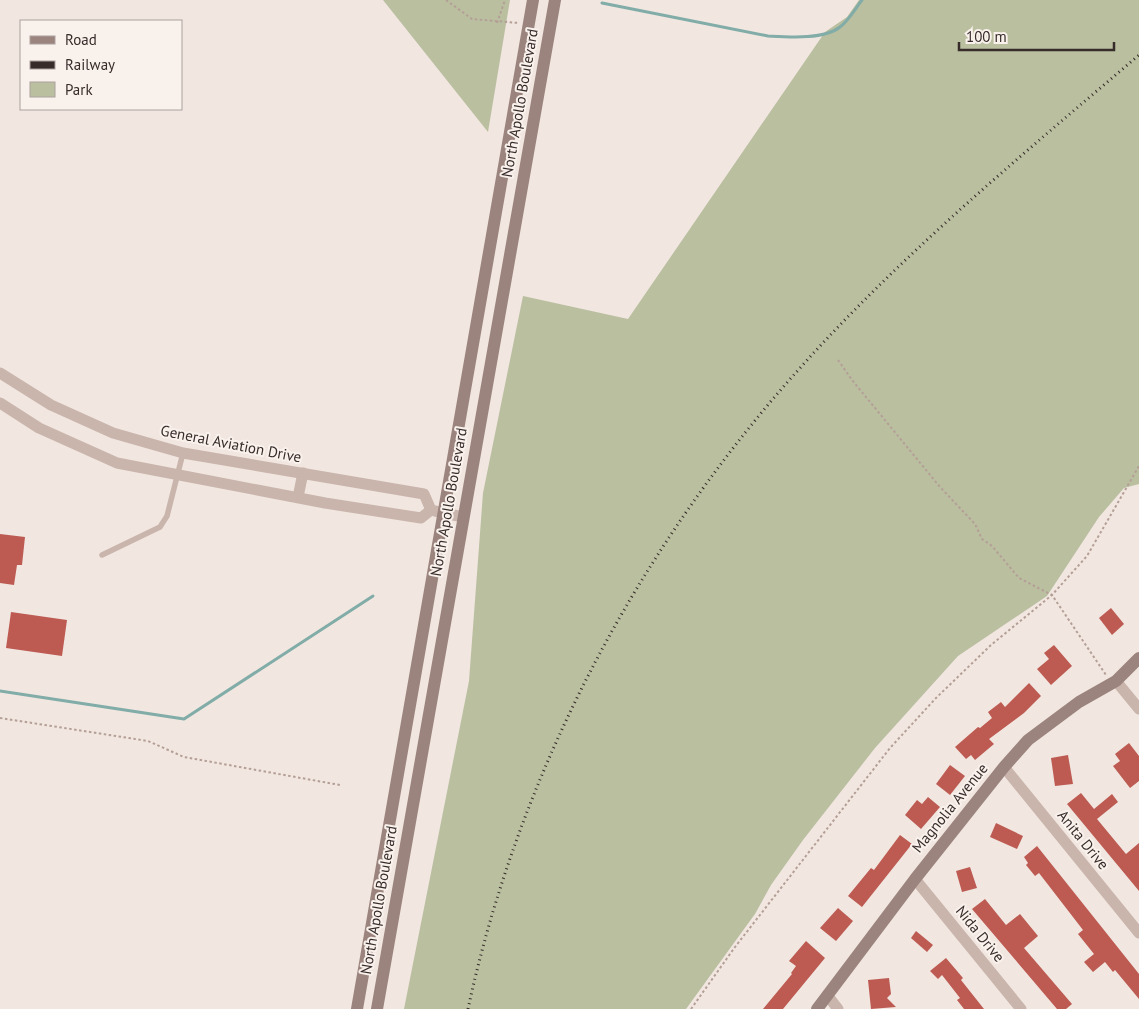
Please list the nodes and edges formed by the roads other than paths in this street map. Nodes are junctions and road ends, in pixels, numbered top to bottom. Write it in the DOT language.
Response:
graph roads {
  1 [pos="533,0"];
  2 [pos="555,0"];
  3 [pos="0,373"];
  4 [pos="0,403"];
  5 [pos="183,453"];
  6 [pos="303,473"];
  7 [pos="178,476"];
  8 [pos="298,497"];
  9 [pos="431,510"];
  10 [pos="445,513"];
  11 [pos="462,517"];
  12 [pos="102,555"];
  13 [pos="1139,658"];
  14 [pos="1116,682"];
  15 [pos="1139,709"];
  16 [pos="1004,766"];
  17 [pos="915,878"];
  18 [pos="1139,933"];
  19 [pos="827,996"];
  20 [pos="356,1009"];
  21 [pos="377,1009"];
  22 [pos="817,1009"];
  23 [pos="838,1009"];
  24 [pos="1021,1009"];
  1 -- 10 [label="street, North Apollo Boulevard"];
  2 -- 11 [label="street, North Apollo Boulevard"];
  3 -- 5 [label="street, General Aviation Drive"];
  4 -- 7 [label="street"];
  5 -- 6 [label="street, General Aviation Drive"];
  5 -- 7 [label="lane"];
  6 -- 8 [label="street"];
  6 -- 9 [label="street, General Aviation Drive"];
  7 -- 8 [label="street"];
  7 -- 12 [label="lane"];
  8 -- 9 [label="street"];
  9 -- 10 [label="street"];
  10 -- 11 [label="street"];
  10 -- 20 [label="street, North Apollo Boulevard"];
  11 -- 21 [label="street, North Apollo Boulevard"];
  13 -- 14 [label="street, Magnolia Avenue"];
  14 -- 15 [label="street"];
  14 -- 16 [label="street, Magnolia Avenue"];
  16 -- 17 [label="street, Magnolia Avenue"];
  16 -- 18 [label="street, Anita Drive"];
  17 -- 19 [label="street, Magnolia Avenue"];
  17 -- 24 [label="street, Nida Drive"];
  19 -- 22 [label="street, Magnolia Avenue"];
  19 -- 23 [label="street"];
}
